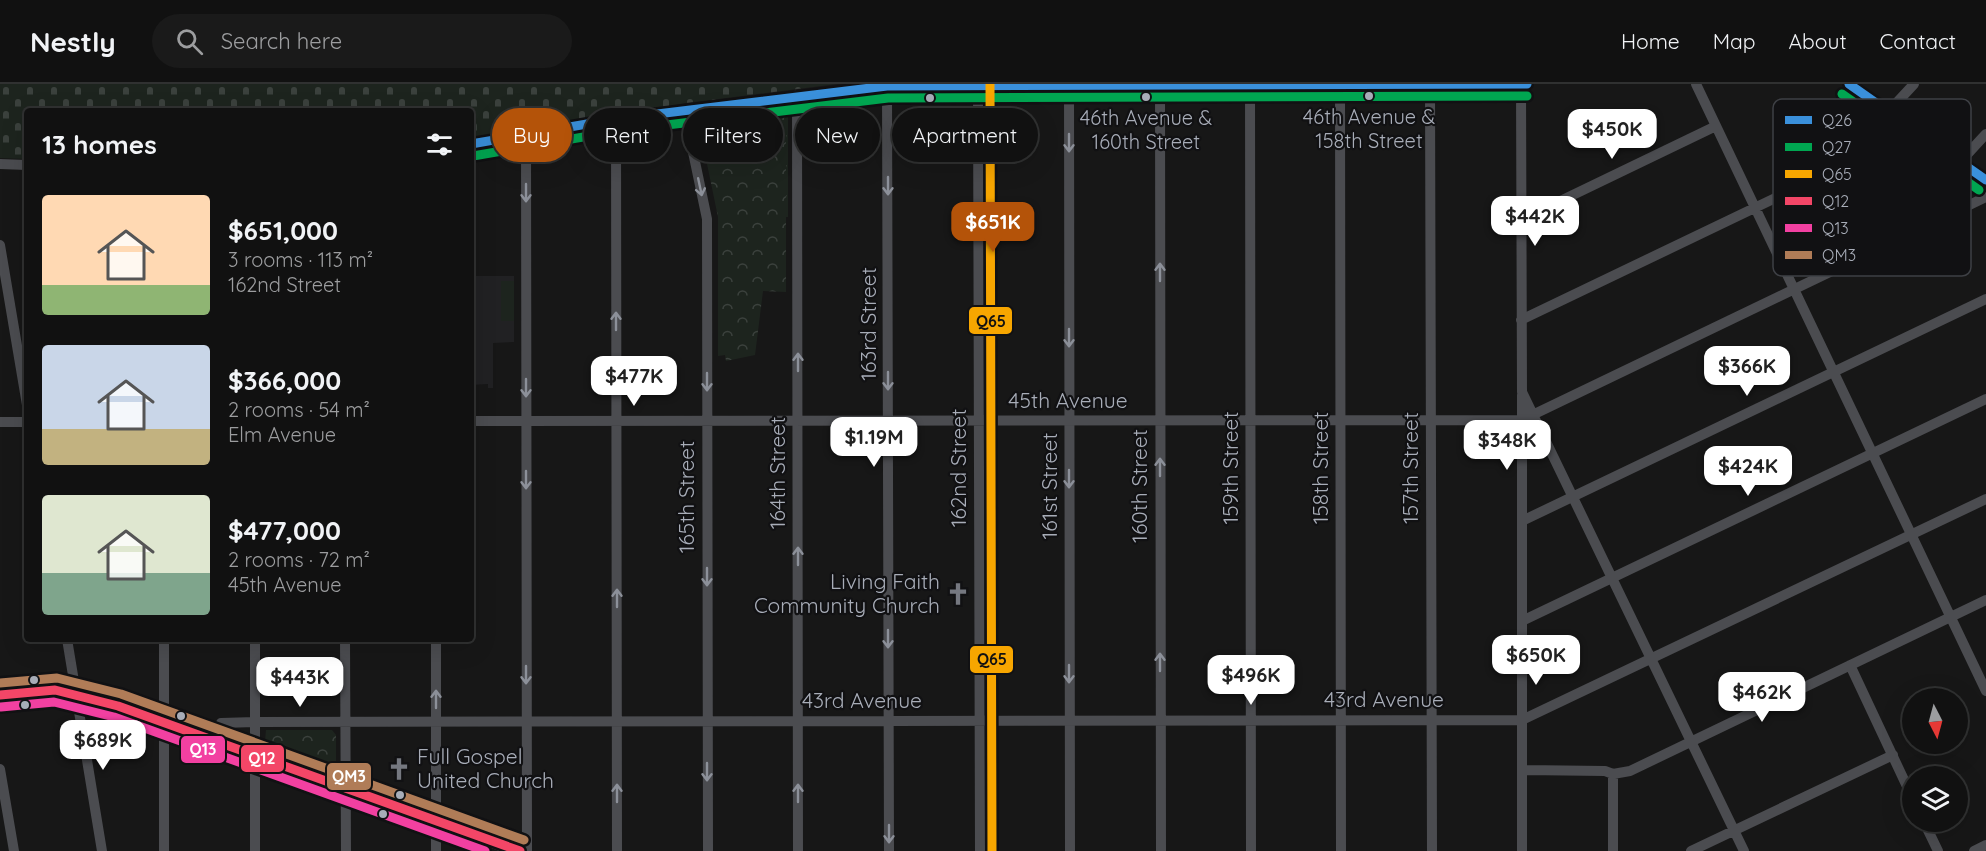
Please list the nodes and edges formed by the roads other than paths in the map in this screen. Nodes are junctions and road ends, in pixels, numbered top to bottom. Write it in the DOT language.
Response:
graph roads {
  1 [pos="978,84"];
  2 [pos="1069,84"];
  3 [pos="1250,84"];
  4 [pos="1340,84"];
  5 [pos="1430,84"];
  6 [pos="1521,84"];
  7 [pos="1527,84"];
  8 [pos="1696,84"];
  9 [pos="1849,84"];
  10 [pos="1914,84"];
  11 [pos="900,85"];
  12 [pos="933,85"];
  13 [pos="1160,85"];
  14 [pos="887,86"];
  15 [pos="797,95"];
  16 [pos="1871,99"];
  17 [pos="1900,99"];
  18 [pos="692,108"];
  19 [pos="1716,126"];
  20 [pos="1986,134"];
  21 [pos="492,140"];
  22 [pos="474,143"];
  23 [pos="1971,150"];
  24 [pos="525,162"];
  25 [pos="616,162"];
  26 [pos="695,162"];
  27 [pos="0,164"];
  28 [pos="24,165"];
  29 [pos="1971,169"];
  30 [pos="1986,180"];
  31 [pos="1986,197"];
  32 [pos="1773,199"];
  33 [pos="1971,204"];
  34 [pos="1755,208"];
  35 [pos="1521,220"];
  36 [pos="0,245"];
  37 [pos="1773,246"];
  38 [pos="1787,276"];
  39 [pos="1823,276"];
  40 [pos="1794,290"];
  41 [pos="1986,299"];
  42 [pos="1521,320"];
  43 [pos="1833,371"];
  44 [pos="24,387"];
  45 [pos="1522,392"];
  46 [pos="1986,399"];
  47 [pos="1533,415"];
  48 [pos="1069,420"];
  49 [pos="1160,420"];
  50 [pos="1251,420"];
  51 [pos="1341,420"];
  52 [pos="1431,420"];
  53 [pos="1522,420"];
  54 [pos="474,421"];
  55 [pos="526,421"];
  56 [pos="616,421"];
  57 [pos="707,421"];
  58 [pos="798,421"];
  59 [pos="888,421"];
  60 [pos="979,421"];
  61 [pos="0,422"];
  62 [pos="24,422"];
  63 [pos="1872,453"];
  64 [pos="1574,496"];
  65 [pos="1986,499"];
  66 [pos="1522,521"];
  67 [pos="1911,535"];
  68 [pos="1612,577"];
  69 [pos="1986,600"];
  70 [pos="1950,617"];
  71 [pos="1522,621"];
  72 [pos="67,642"];
  73 [pos="164,642"];
  74 [pos="255,642"];
  75 [pos="345,642"];
  76 [pos="436,642"];
  77 [pos="1652,659"];
  78 [pos="1850,665"];
  79 [pos="1986,691"];
  80 [pos="0,695"];
  81 [pos="76,695"];
  82 [pos="979,720"];
  83 [pos="1070,720"];
  84 [pos="1160,720"];
  85 [pos="1251,720"];
  86 [pos="1341,720"];
  87 [pos="1431,720"];
  88 [pos="1522,720"];
  89 [pos="345,721"];
  90 [pos="436,721"];
  91 [pos="526,721"];
  92 [pos="617,721"];
  93 [pos="707,721"];
  94 [pos="798,721"];
  95 [pos="888,721"];
  96 [pos="255,722"];
  97 [pos="164,723"];
  98 [pos="215,741"];
  99 [pos="1691,741"];
  100 [pos="1893,755"];
  101 [pos="255,756"];
  102 [pos="0,770"];
  103 [pos="1522,770"];
  104 [pos="1612,774"];
  105 [pos="1902,775"];
  106 [pos="345,788"];
  107 [pos="436,821"];
  108 [pos="1734,831"];
  109 [pos="1929,832"];
  110 [pos="1986,845"];
  111 [pos="14,851"];
  112 [pos="102,851"];
  113 [pos="164,851"];
  114 [pos="255,851"];
  115 [pos="346,851"];
  116 [pos="436,851"];
  117 [pos="520,851"];
  118 [pos="527,851"];
  119 [pos="617,851"];
  120 [pos="708,851"];
  121 [pos="798,851"];
  122 [pos="889,851"];
  123 [pos="980,851"];
  124 [pos="1070,851"];
  125 [pos="1161,851"];
  126 [pos="1251,851"];
  127 [pos="1341,851"];
  128 [pos="1432,851"];
  129 [pos="1522,851"];
  130 [pos="1613,851"];
  131 [pos="1691,851"];
  132 [pos="1744,851"];
  133 [pos="1938,851"];
  134 [pos="1974,851"];
  1 -- 2 [label="street"];
  1 -- 12 [label="street"];
  1 -- 60 [label="street, 162nd Street"];
  2 -- 13 [label="street"];
  2 -- 48 [label="street, 161st Street, one-way"];
  3 -- 4 [label="street"];
  3 -- 13 [label="street"];
  3 -- 50 [label="street, 159th Street"];
  4 -- 5 [label="street"];
  4 -- 51 [label="street, 158th Street"];
  5 -- 6 [label="street"];
  5 -- 52 [label="street, 157th Street"];
  6 -- 7 [label="street"];
  6 -- 35 [label="street"];
  8 -- 19 [label="street"];
  9 -- 16 [label="street"];
  10 -- 17 [label="street"];
  11 -- 12 [label="street"];
  11 -- 14 [label="street"];
  49 -- 13 [label="street, 160th Street, one-way"];
  14 -- 15 [label="street"];
  14 -- 59 [label="street, 163rd Street, one-way"];
  15 -- 18 [label="street"];
  58 -- 15 [label="street, 164th Street, one-way"];
  19 -- 34 [label="street"];
  19 -- 35 [label="street"];
  20 -- 23 [label="street"];
  21 -- 22 [label="street"];
  24 -- 55 [label="street, one-way"];
  56 -- 25 [label="street, one-way"];
  26 -- 57 [label="street, 165th Street, one-way"];
  27 -- 28 [label="street"];
  29 -- 30 [label="street"];
  31 -- 33 [label="street"];
  32 -- 34 [label="street"];
  34 -- 37 [label="street"];
  34 -- 42 [label="street"];
  35 -- 42 [label="street"];
  36 -- 44 [label="street"];
  38 -- 40 [label="street"];
  39 -- 40 [label="street"];
  40 -- 43 [label="street"];
  40 -- 47 [label="street"];
  41 -- 43 [label="street"];
  42 -- 45 [label="street"];
  43 -- 63 [label="street"];
  43 -- 64 [label="street"];
  45 -- 47 [label="street"];
  45 -- 53 [label="street"];
  46 -- 63 [label="street"];
  47 -- 53 [label="street"];
  47 -- 64 [label="street"];
  48 -- 49 [label="street, 45th Avenue"];
  48 -- 60 [label="street, 45th Avenue"];
  48 -- 83 [label="street, 161st Street, one-way"];
  49 -- 50 [label="street, 45th Avenue"];
  84 -- 49 [label="street, 160th Street, one-way"];
  50 -- 51 [label="street, 45th Avenue"];
  50 -- 85 [label="street, 159th Street"];
  51 -- 52 [label="street, 45th Avenue"];
  51 -- 86 [label="street, 158th Street"];
  52 -- 53 [label="street, 45th Avenue"];
  52 -- 87 [label="street, 157th Street"];
  53 -- 66 [label="street"];
  54 -- 55 [label="street, 45th Avenue"];
  55 -- 56 [label="street, 45th Avenue"];
  55 -- 91 [label="street, one-way"];
  56 -- 57 [label="street, 45th Avenue"];
  92 -- 56 [label="street, one-way"];
  57 -- 58 [label="street, 45th Avenue"];
  57 -- 93 [label="street, 165th Street, one-way"];
  58 -- 59 [label="street, 45th Avenue"];
  94 -- 58 [label="street, 164th Street, one-way"];
  59 -- 60 [label="street, 45th Avenue"];
  59 -- 95 [label="street, 163rd Street, one-way"];
  60 -- 82 [label="street, 162nd Street"];
  61 -- 62 [label="street"];
  63 -- 67 [label="street"];
  63 -- 68 [label="street"];
  64 -- 66 [label="street"];
  64 -- 68 [label="street"];
  65 -- 67 [label="street"];
  66 -- 71 [label="street"];
  67 -- 70 [label="street"];
  67 -- 77 [label="street"];
  68 -- 71 [label="street"];
  68 -- 77 [label="street"];
  69 -- 70 [label="street"];
  70 -- 78 [label="street"];
  70 -- 79 [label="street"];
  71 -- 88 [label="street"];
  72 -- 81 [label="street"];
  73 -- 97 [label="street"];
  74 -- 96 [label="street"];
  75 -- 89 [label="street"];
  90 -- 76 [label="street, one-way"];
  77 -- 88 [label="street"];
  77 -- 99 [label="street"];
  78 -- 99 [label="street"];
  78 -- 100 [label="street"];
  80 -- 81 [label="main road"];
  81 -- 97 [label="main road"];
  81 -- 112 [label="street"];
  82 -- 83 [label="street, 43rd Avenue"];
  82 -- 95 [label="street, 43rd Avenue"];
  82 -- 123 [label="street, 162nd Street"];
  83 -- 84 [label="street, 43rd Avenue"];
  83 -- 124 [label="street, 161st Street"];
  84 -- 85 [label="street, 43rd Avenue"];
  84 -- 125 [label="street, 160th Street"];
  85 -- 86 [label="street, 43rd Avenue"];
  85 -- 126 [label="street, 159th Street"];
  86 -- 87 [label="street, 43rd Avenue"];
  86 -- 127 [label="street, 158th Street"];
  87 -- 88 [label="street, 43rd Avenue"];
  87 -- 128 [label="street, 157th Street"];
  88 -- 103 [label="street"];
  89 -- 90 [label="street, 43rd Avenue"];
  89 -- 96 [label="street, 43rd Avenue"];
  89 -- 106 [label="street"];
  90 -- 91 [label="street, 43rd Avenue"];
  90 -- 107 [label="street"];
  91 -- 92 [label="street, 43rd Avenue"];
  91 -- 118 [label="street"];
  92 -- 93 [label="street, 43rd Avenue"];
  119 -- 92 [label="street, one-way"];
  93 -- 94 [label="street, 43rd Avenue"];
  93 -- 120 [label="street, 165th Street, one-way"];
  94 -- 95 [label="street, 43rd Avenue"];
  121 -- 94 [label="street, 164th Street, one-way"];
  95 -- 122 [label="street, 163rd Street, one-way"];
  96 -- 98 [label="street, 43rd Avenue"];
  96 -- 101 [label="street"];
  97 -- 98 [label="main road"];
  97 -- 113 [label="street"];
  98 -- 101 [label="main road"];
  99 -- 104 [label="street"];
  99 -- 108 [label="street"];
  100 -- 105 [label="street"];
  100 -- 108 [label="street"];
  101 -- 106 [label="main road"];
  101 -- 114 [label="street"];
  102 -- 111 [label="street"];
  103 -- 104 [label="street"];
  103 -- 129 [label="street"];
  104 -- 130 [label="street"];
  106 -- 107 [label="main road"];
  106 -- 115 [label="street"];
  107 -- 116 [label="street"];
  107 -- 117 [label="main road"];
  108 -- 131 [label="street"];
  108 -- 132 [label="street"];
  109 -- 133 [label="street"];
  110 -- 134 [label="street"];
}
